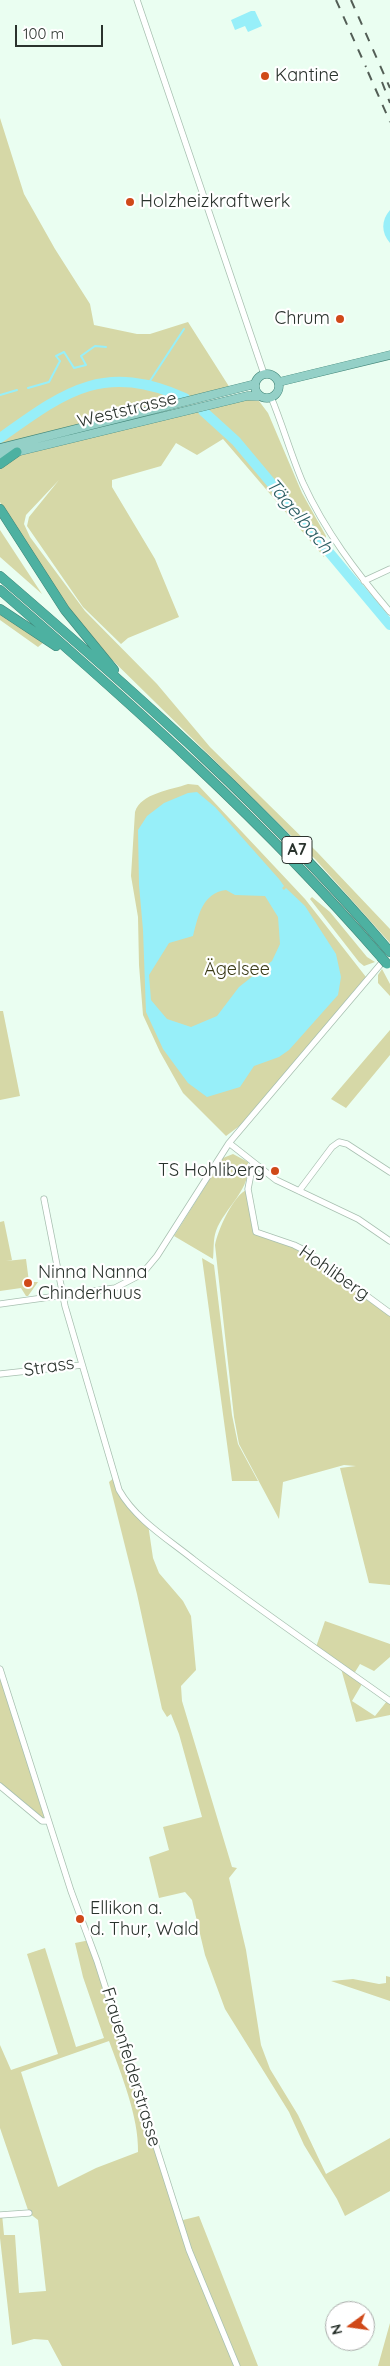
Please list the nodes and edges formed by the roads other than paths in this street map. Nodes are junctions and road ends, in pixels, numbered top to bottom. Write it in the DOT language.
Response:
graph roads {
  1 [pos="137,0"];
  2 [pos="390,356"];
  3 [pos="264,374"];
  4 [pos="279,382"];
  5 [pos="255,384"];
  6 [pos="260,396"];
  7 [pos="271,397"];
  8 [pos="0,448"];
  9 [pos="17,452"];
  10 [pos="0,456"];
  11 [pos="0,464"];
  12 [pos="0,509"];
  13 [pos="390,569"];
  14 [pos="0,576"];
  15 [pos="364,581"];
  16 [pos="0,590"];
  17 [pos="0,609"];
  18 [pos="390,612"];
  19 [pos="99,676"];
  20 [pos="141,700"];
  21 [pos="389,952"];
  22 [pos="386,963"];
  23 [pos="229,1143"];
  24 [pos="253,1163"];
  25 [pos="390,1172"];
  26 [pos="299,1192"];
  27 [pos="44,1199"];
  28 [pos="390,1241"];
  29 [pos="63,1296"];
  30 [pos="0,1304"];
  31 [pos="390,1313"];
  32 [pos="82,1365"];
  33 [pos="0,1374"];
  34 [pos="0,1669"];
  35 [pos="390,1701"];
  36 [pos="0,1786"];
  37 [pos="48,1821"];
  38 [pos="29,2212"];
  39 [pos="0,2215"];
  40 [pos="237,2366"];
  1 -- 3 [label="street"];
  2 -- 4 [label="main road"];
  3 -- 4 [label="main road"];
  3 -- 5 [label="main road"];
  4 -- 7 [label="main road"];
  5 -- 6 [label="main road"];
  5 -- 8 [label="main road, Weststrasse"];
  6 -- 7 [label="main road, Weststrasse"];
  6 -- 9 [label="main road, Weststrasse"];
  7 -- 15 [label="street"];
  9 -- 10 [label="main road, Weststrasse"];
  9 -- 11 [label="highway"];
  12 -- 20 [label="highway, A7"];
  13 -- 15 [label="street"];
  14 -- 20 [label="highway, A7"];
  15 -- 18 [label="street"];
  16 -- 19 [label="highway, A7"];
  17 -- 19 [label="highway, A7"];
  19 -- 22 [label="highway, A7"];
  20 -- 21 [label="highway, A7"];
  21 -- 23 [label="street"];
  23 -- 24 [label="street"];
  23 -- 29 [label="street"];
  24 -- 26 [label="street"];
  24 -- 31 [label="street, Hohliberg"];
  25 -- 26 [label="street"];
  26 -- 28 [label="street"];
  27 -- 29 [label="street, Strass"];
  29 -- 30 [label="street"];
  29 -- 32 [label="street, Strass"];
  32 -- 33 [label="street, Strass"];
  32 -- 35 [label="street"];
  34 -- 37 [label="street, Frauenfelderstrasse"];
  36 -- 37 [label="street"];
  37 -- 40 [label="street, Frauenfelderstrasse"];
  38 -- 39 [label="street"];
}
